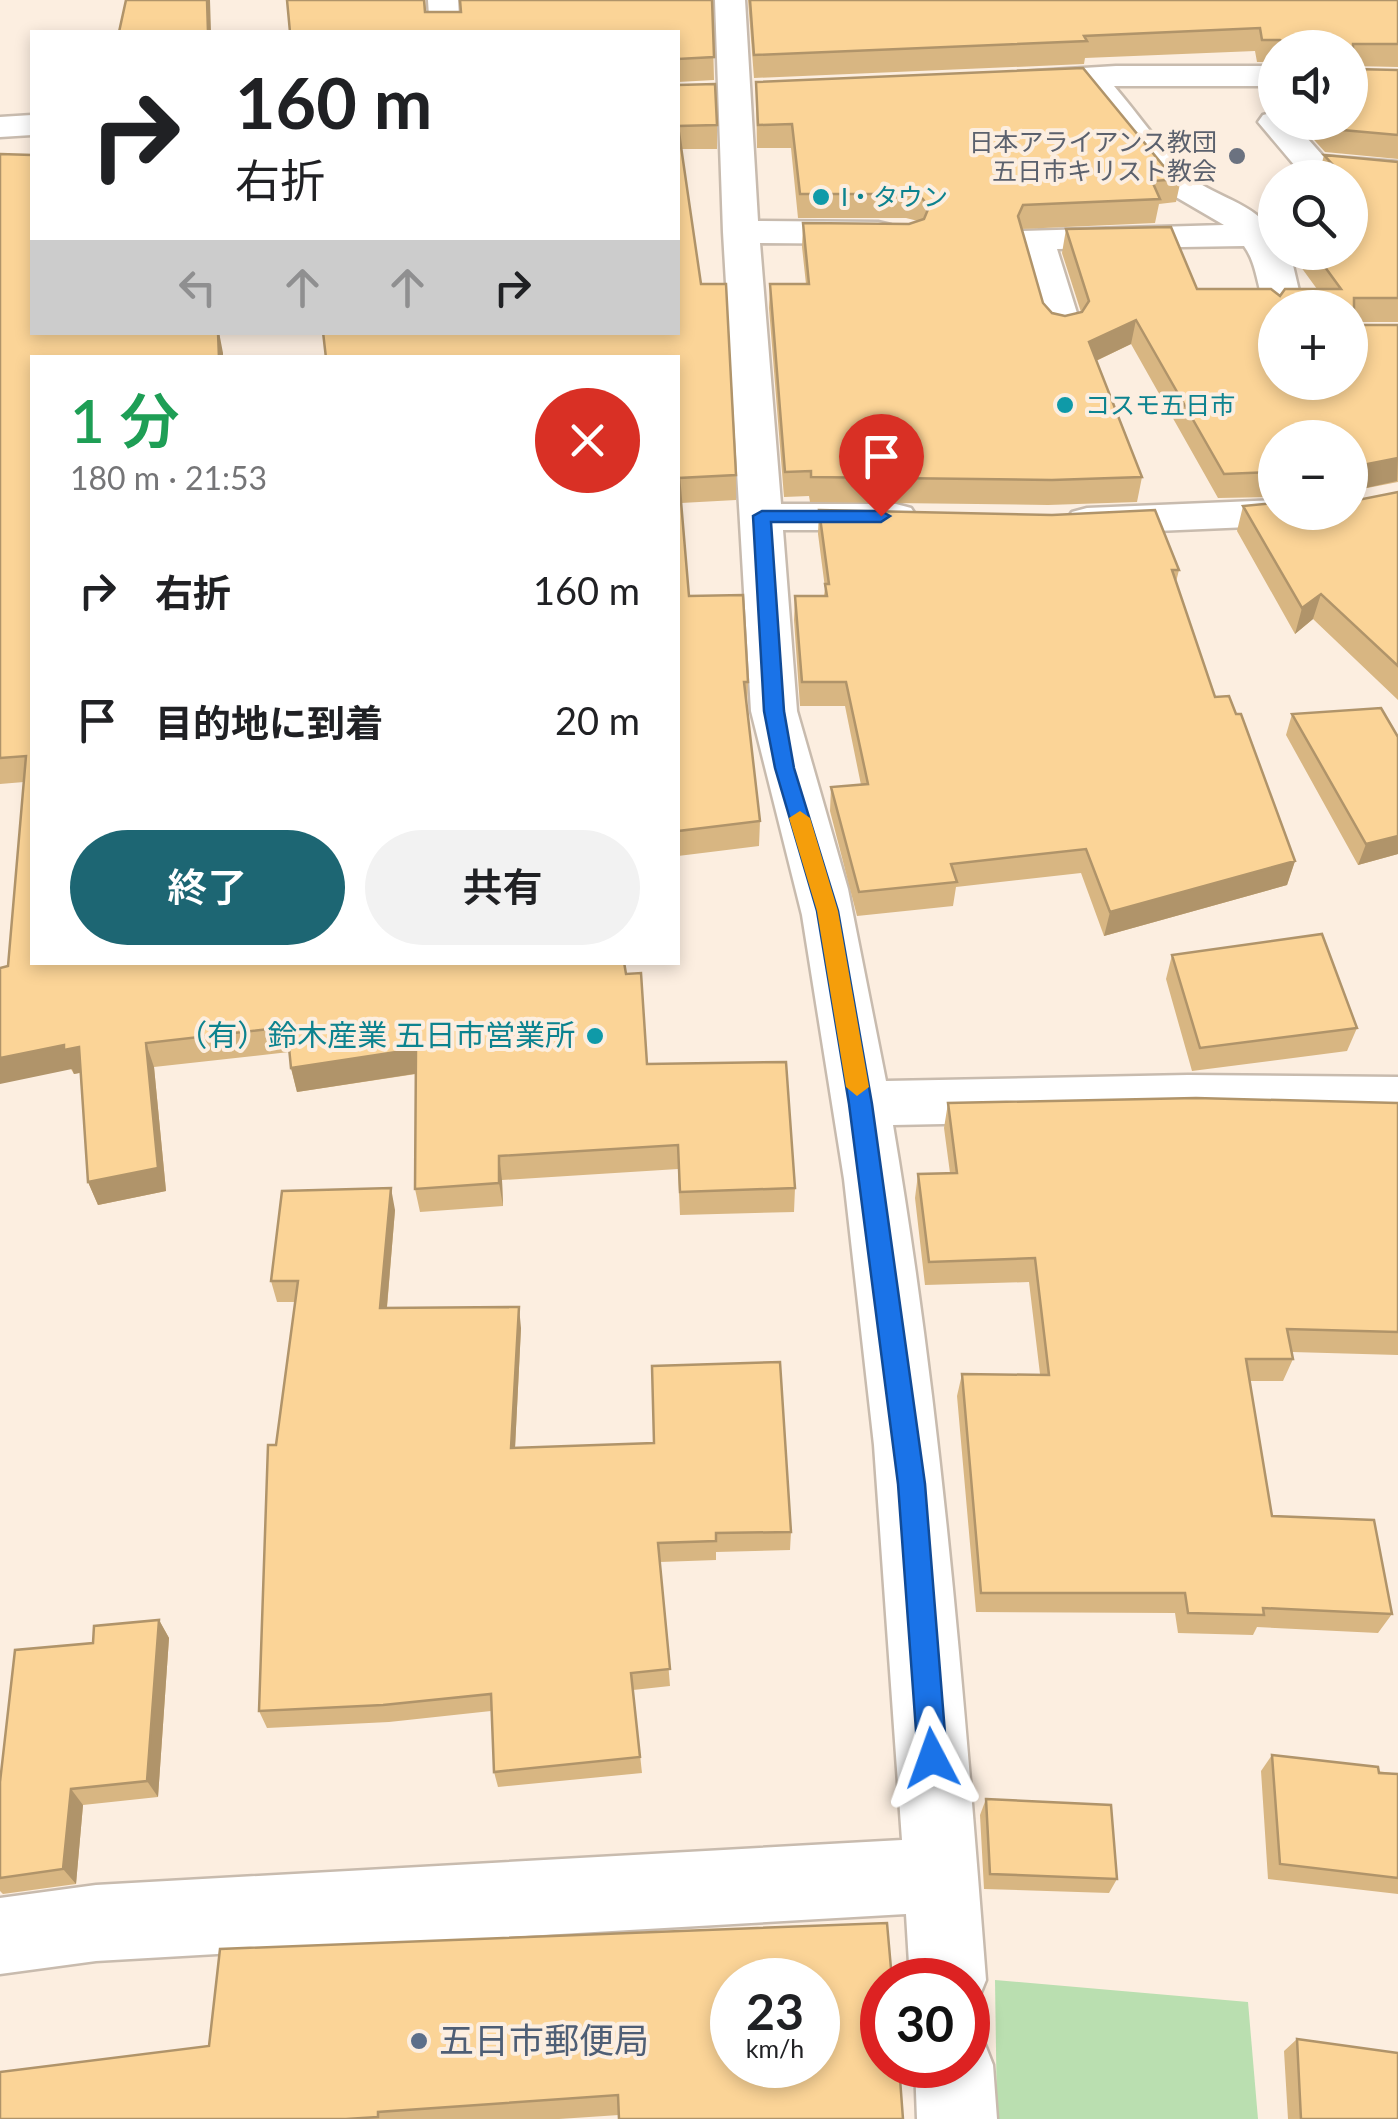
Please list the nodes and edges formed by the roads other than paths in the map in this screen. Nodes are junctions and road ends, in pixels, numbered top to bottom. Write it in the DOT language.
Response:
graph roads {
  1 [pos="443,0"];
  2 [pos="730,0"];
  3 [pos="445,30"];
  4 [pos="1234,75"];
  5 [pos="1258,76"];
  6 [pos="1090,77"];
  7 [pos="991,83"];
  8 [pos="1258,103"];
  9 [pos="30,125"];
  10 [pos="0,127"];
  11 [pos="1291,140"];
  12 [pos="1398,172"];
  13 [pos="741,232"];
  14 [pos="906,233"];
  15 [pos="1255,235"];
  16 [pos="1280,290"];
  17 [pos="1062,326"];
  18 [pos="1258,513"];
  19 [pos="762,516"];
  20 [pos="937,518"];
  21 [pos="1048,522"];
  22 [pos="1398,1100"];
  23 [pos="860,1104"];
  24 [pos="942,1875"];
  25 [pos="0,1936"];
  26 [pos="947,1958"];
  27 [pos="955,2088"];
  28 [pos="957,2119"];
  1 -- 3 [label="street"];
  2 -- 13 [label="street"];
  4 -- 5 [label="street"];
  4 -- 6 [label="street"];
  4 -- 8 [label="street"];
  6 -- 7 [label="street"];
  6 -- 15 [label="street"];
  9 -- 10 [label="street"];
  11 -- 12 [label="street"];
  13 -- 14 [label="street"];
  13 -- 19 [label="street"];
  15 -- 16 [label="street"];
  15 -- 17 [label="street"];
  18 -- 21 [label="street"];
  19 -- 20 [label="street"];
  19 -- 23 [label="street"];
  22 -- 23 [label="street"];
  23 -- 24 [label="street"];
  24 -- 25 [label="street"];
  24 -- 26 [label="street"];
  27 -- 28 [label="street"];
}
